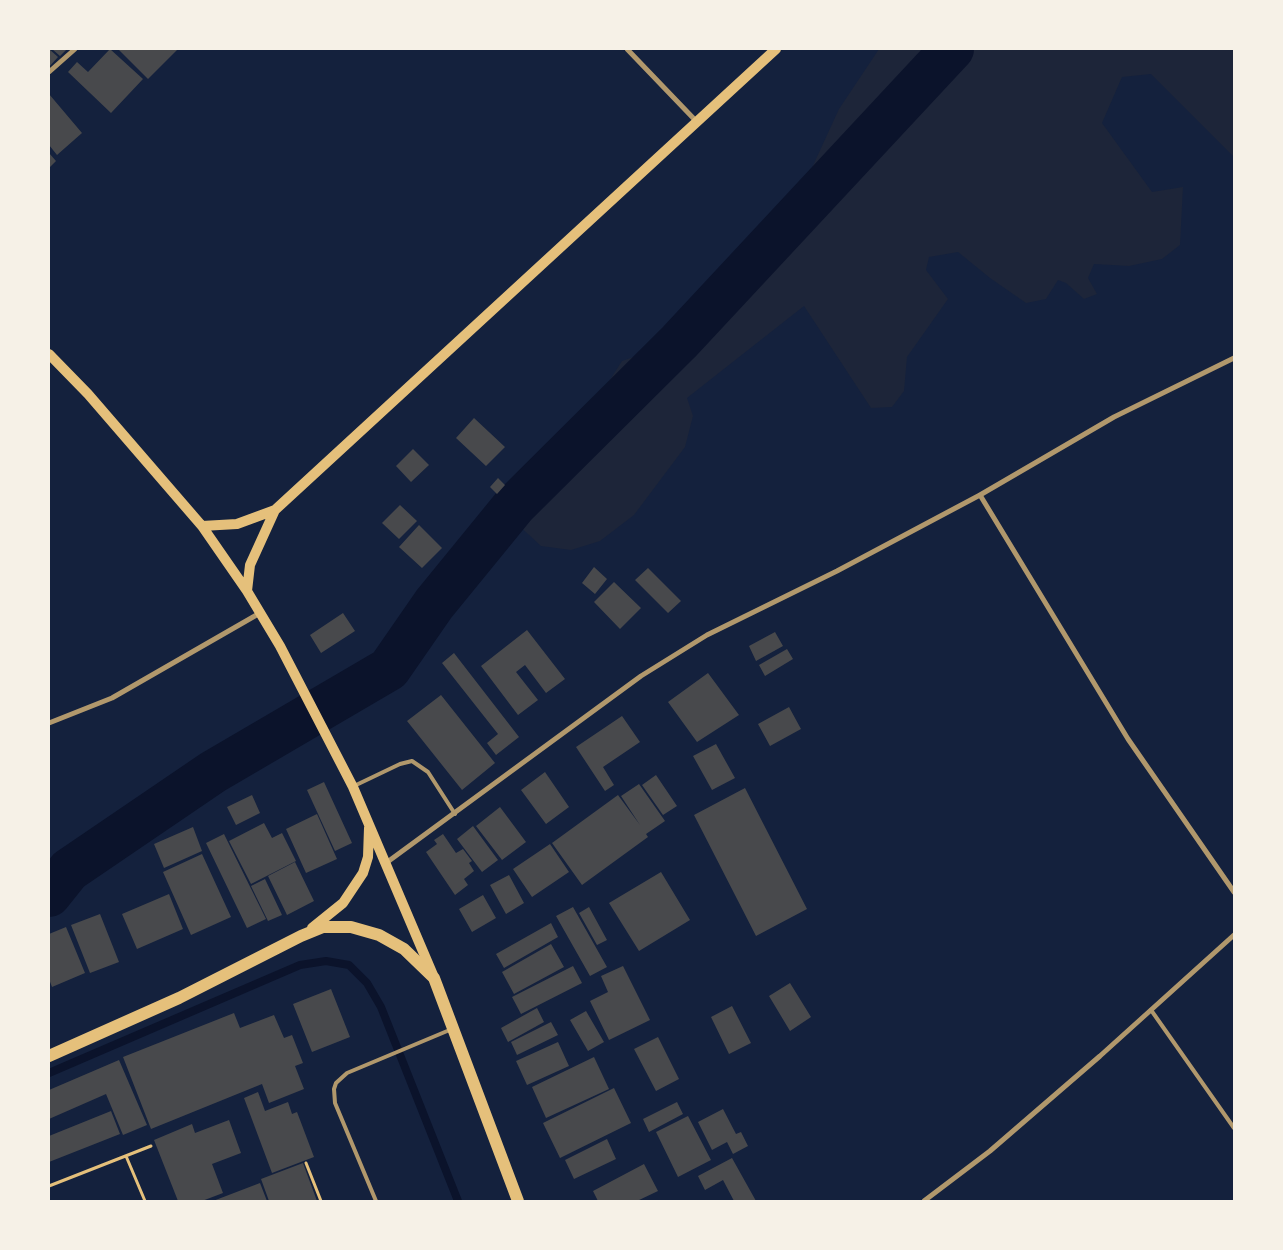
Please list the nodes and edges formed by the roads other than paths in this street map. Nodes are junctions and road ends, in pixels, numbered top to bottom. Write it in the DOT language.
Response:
graph roads {
  1 [pos="75,49"];
  2 [pos="627,49"];
  3 [pos="776,49"];
  4 [pos="49,72"];
  5 [pos="697,123"];
  6 [pos="49,354"];
  7 [pos="1234,358"];
  8 [pos="980,494"];
  9 [pos="275,510"];
  10 [pos="202,526"];
  11 [pos="247,592"];
  12 [pos="260,614"];
  13 [pos="49,723"];
  14 [pos="353,787"];
  15 [pos="455,814"];
  16 [pos="369,824"];
  17 [pos="386,863"];
  18 [pos="1234,892"];
  19 [pos="1234,935"];
  20 [pos="301,936"];
  21 [pos="434,978"];
  22 [pos="1151,1010"];
  23 [pos="454,1028"];
  24 [pos="49,1056"];
  25 [pos="1234,1128"];
  26 [pos="376,1201"];
  27 [pos="518,1201"];
  28 [pos="924,1201"];
  1 -- 4 [label="street"];
  2 -- 5 [label="street"];
  3 -- 5 [label="main road"];
  5 -- 9 [label="main road"];
  6 -- 10 [label="main road"];
  7 -- 8 [label="street"];
  8 -- 15 [label="street"];
  8 -- 18 [label="street"];
  9 -- 10 [label="main road"];
  9 -- 11 [label="main road"];
  10 -- 11 [label="main road"];
  11 -- 12 [label="main road"];
  12 -- 13 [label="street"];
  12 -- 14 [label="main road"];
  14 -- 15 [label="lane"];
  14 -- 16 [label="main road"];
  15 -- 17 [label="street"];
  16 -- 17 [label="main road"];
  16 -- 20 [label="main road"];
  17 -- 21 [label="main road"];
  19 -- 22 [label="street"];
  20 -- 21 [label="main road"];
  20 -- 24 [label="main road"];
  21 -- 23 [label="main road"];
  22 -- 25 [label="lane"];
  22 -- 28 [label="street"];
  23 -- 26 [label="lane"];
  23 -- 27 [label="main road"];
}
